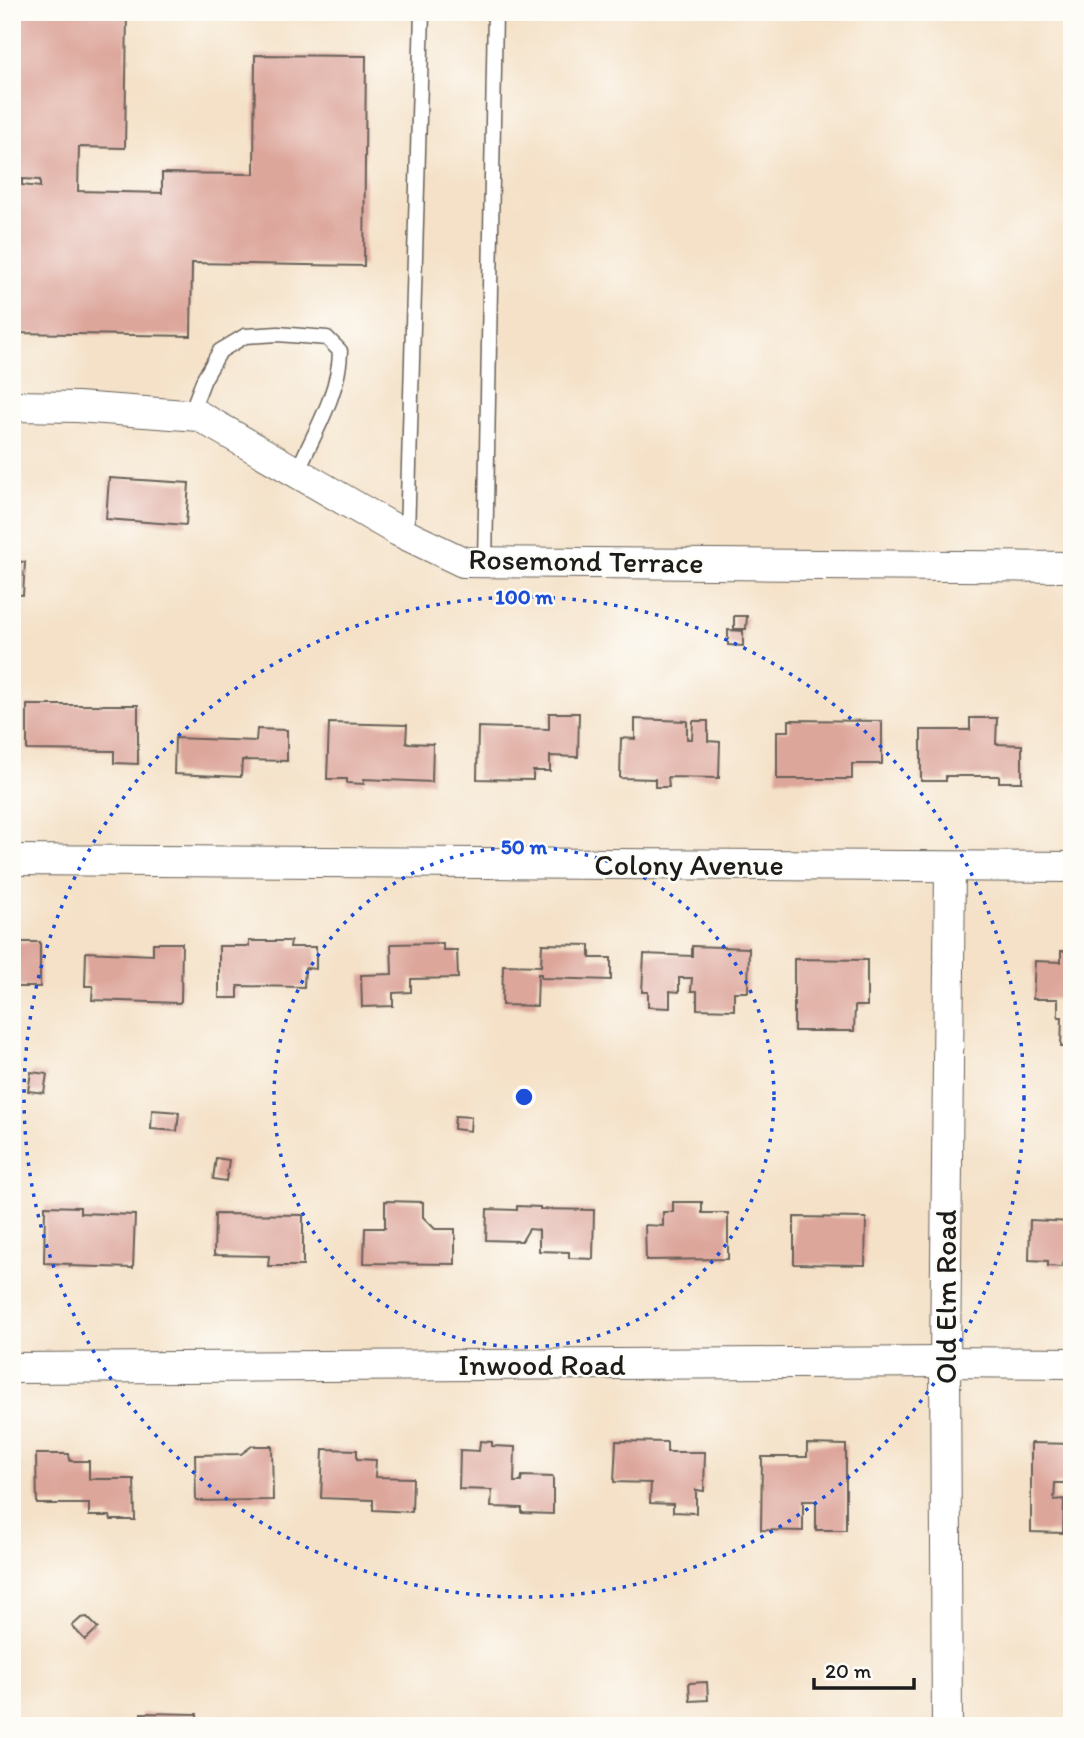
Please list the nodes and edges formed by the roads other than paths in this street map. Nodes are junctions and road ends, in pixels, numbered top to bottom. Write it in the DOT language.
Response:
graph roads {
  1 [pos="422,12"];
  2 [pos="495,12"];
  3 [pos="12,406"];
  4 [pos="190,415"];
  5 [pos="297,472"];
  6 [pos="407,535"];
  7 [pos="485,562"];
  8 [pos="1072,567"];
  9 [pos="12,860"];
  10 [pos="950,867"];
  11 [pos="1072,867"];
  12 [pos="945,1362"];
  13 [pos="1072,1363"];
  14 [pos="12,1368"];
  15 [pos="947,1726"];
  1 -- 6 [label="lane"];
  2 -- 7 [label="lane"];
  3 -- 4 [label="street, Rosemond Terrace"];
  4 -- 5 [label="street, Rosemond Terrace"];
  4 -- 5 [label="lane"];
  5 -- 6 [label="street, Rosemond Terrace"];
  6 -- 7 [label="street, Rosemond Terrace"];
  7 -- 8 [label="street, Rosemond Terrace"];
  9 -- 10 [label="street, Colony Avenue"];
  10 -- 11 [label="street, Colony Avenue"];
  10 -- 12 [label="street, Old Elm Road"];
  12 -- 13 [label="street, Inwood Road"];
  12 -- 14 [label="street, Inwood Road"];
  12 -- 15 [label="street, Old Elm Road"];
}
